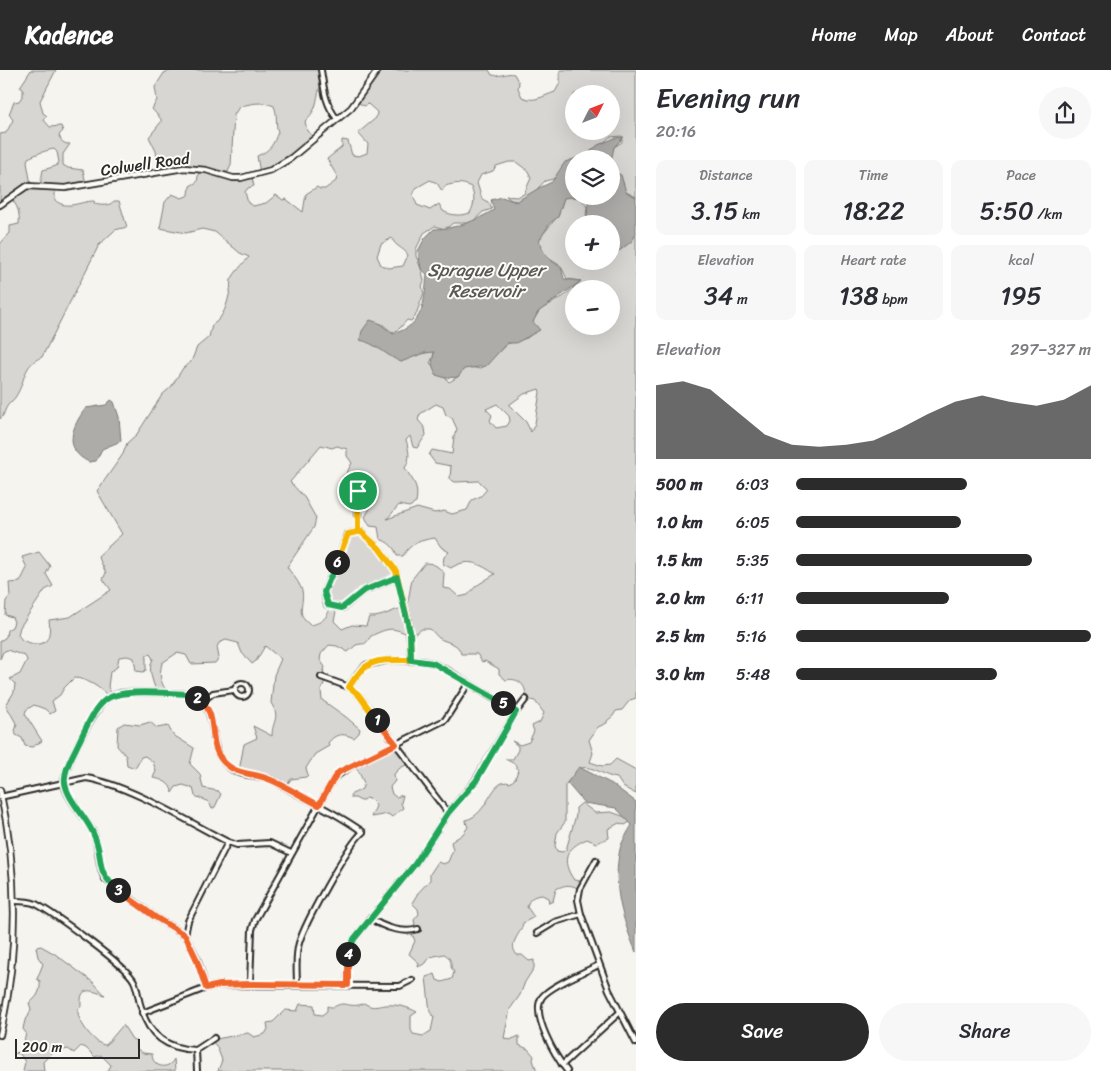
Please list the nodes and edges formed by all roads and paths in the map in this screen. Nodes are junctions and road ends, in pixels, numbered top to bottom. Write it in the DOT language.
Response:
graph roads {
  1 [pos="321,70"];
  2 [pos="378,70"];
  3 [pos="337,120"];
  4 [pos="0,205"];
  5 [pos="358,507"];
  6 [pos="358,532"];
  7 [pos="397,577"];
  8 [pos="411,660"];
  9 [pos="321,678"];
  10 [pos="468,684"];
  11 [pos="349,687"];
  12 [pos="234,690"];
  13 [pos="526,699"];
  14 [pos="203,701"];
  15 [pos="516,712"];
  16 [pos="396,744"];
  17 [pos="64,783"];
  18 [pos="0,790"];
  19 [pos="1,797"];
  20 [pos="319,805"];
  21 [pos="448,813"];
  22 [pos="228,842"];
  23 [pos="291,853"];
  24 [pos="596,860"];
  25 [pos="14,901"];
  26 [pos="580,914"];
  27 [pos="370,918"];
  28 [pos="418,929"];
  29 [pos="537,933"];
  30 [pos="185,935"];
  31 [pos="599,965"];
  32 [pos="412,980"];
  33 [pos="250,984"];
  34 [pos="297,985"];
  35 [pos="348,985"];
  36 [pos="206,988"];
  37 [pos="142,1013"];
  38 [pos="620,1013"];
  39 [pos="0,1035"];
  40 [pos="214,1038"];
  41 [pos="636,1043"];
  42 [pos="196,1050"];
  43 [pos="562,1065"];
  44 [pos="197,1071"];
  45 [pos="567,1071"];
  1 -- 3 [label="street"];
  2 -- 3 [label="street, Colwell Road"];
  3 -- 4 [label="street, Colwell Road"];
  5 -- 5 [label="street"];
  5 -- 6 [label="street"];
  6 -- 7 [label="street"];
  6 -- 7 [label="street"];
  7 -- 8 [label="street"];
  8 -- 10 [label="street"];
  8 -- 11 [label="street"];
  9 -- 11 [label="street"];
  10 -- 15 [label="street"];
  10 -- 16 [label="street"];
  11 -- 16 [label="street"];
  12 -- 14 [label="street"];
  13 -- 15 [label="street"];
  14 -- 17 [label="street"];
  14 -- 20 [label="street"];
  15 -- 21 [label="street"];
  16 -- 20 [label="street"];
  16 -- 21 [label="street"];
  17 -- 19 [label="street"];
  17 -- 22 [label="street"];
  17 -- 30 [label="street"];
  18 -- 19 [label="street"];
  19 -- 25 [label="street"];
  20 -- 23 [label="street"];
  20 -- 34 [label="street"];
  21 -- 27 [label="street"];
  22 -- 23 [label="street"];
  22 -- 30 [label="street"];
  23 -- 33 [label="street"];
  24 -- 26 [label="street"];
  25 -- 37 [label="street"];
  25 -- 39 [label="street"];
  26 -- 29 [label="street"];
  26 -- 31 [label="street"];
  27 -- 28 [label="street"];
  27 -- 35 [label="street"];
  30 -- 36 [label="street"];
  31 -- 38 [label="street"];
  31 -- 43 [label="street"];
  32 -- 35 [label="street"];
  33 -- 34 [label="street"];
  33 -- 36 [label="street"];
  34 -- 35 [label="street"];
  36 -- 37 [label="street"];
  37 -- 42 [label="street"];
  38 -- 41 [label="street"];
  38 -- 43 [label="street"];
  40 -- 42 [label="street"];
  42 -- 44 [label="street"];
  43 -- 45 [label="street"];
}
